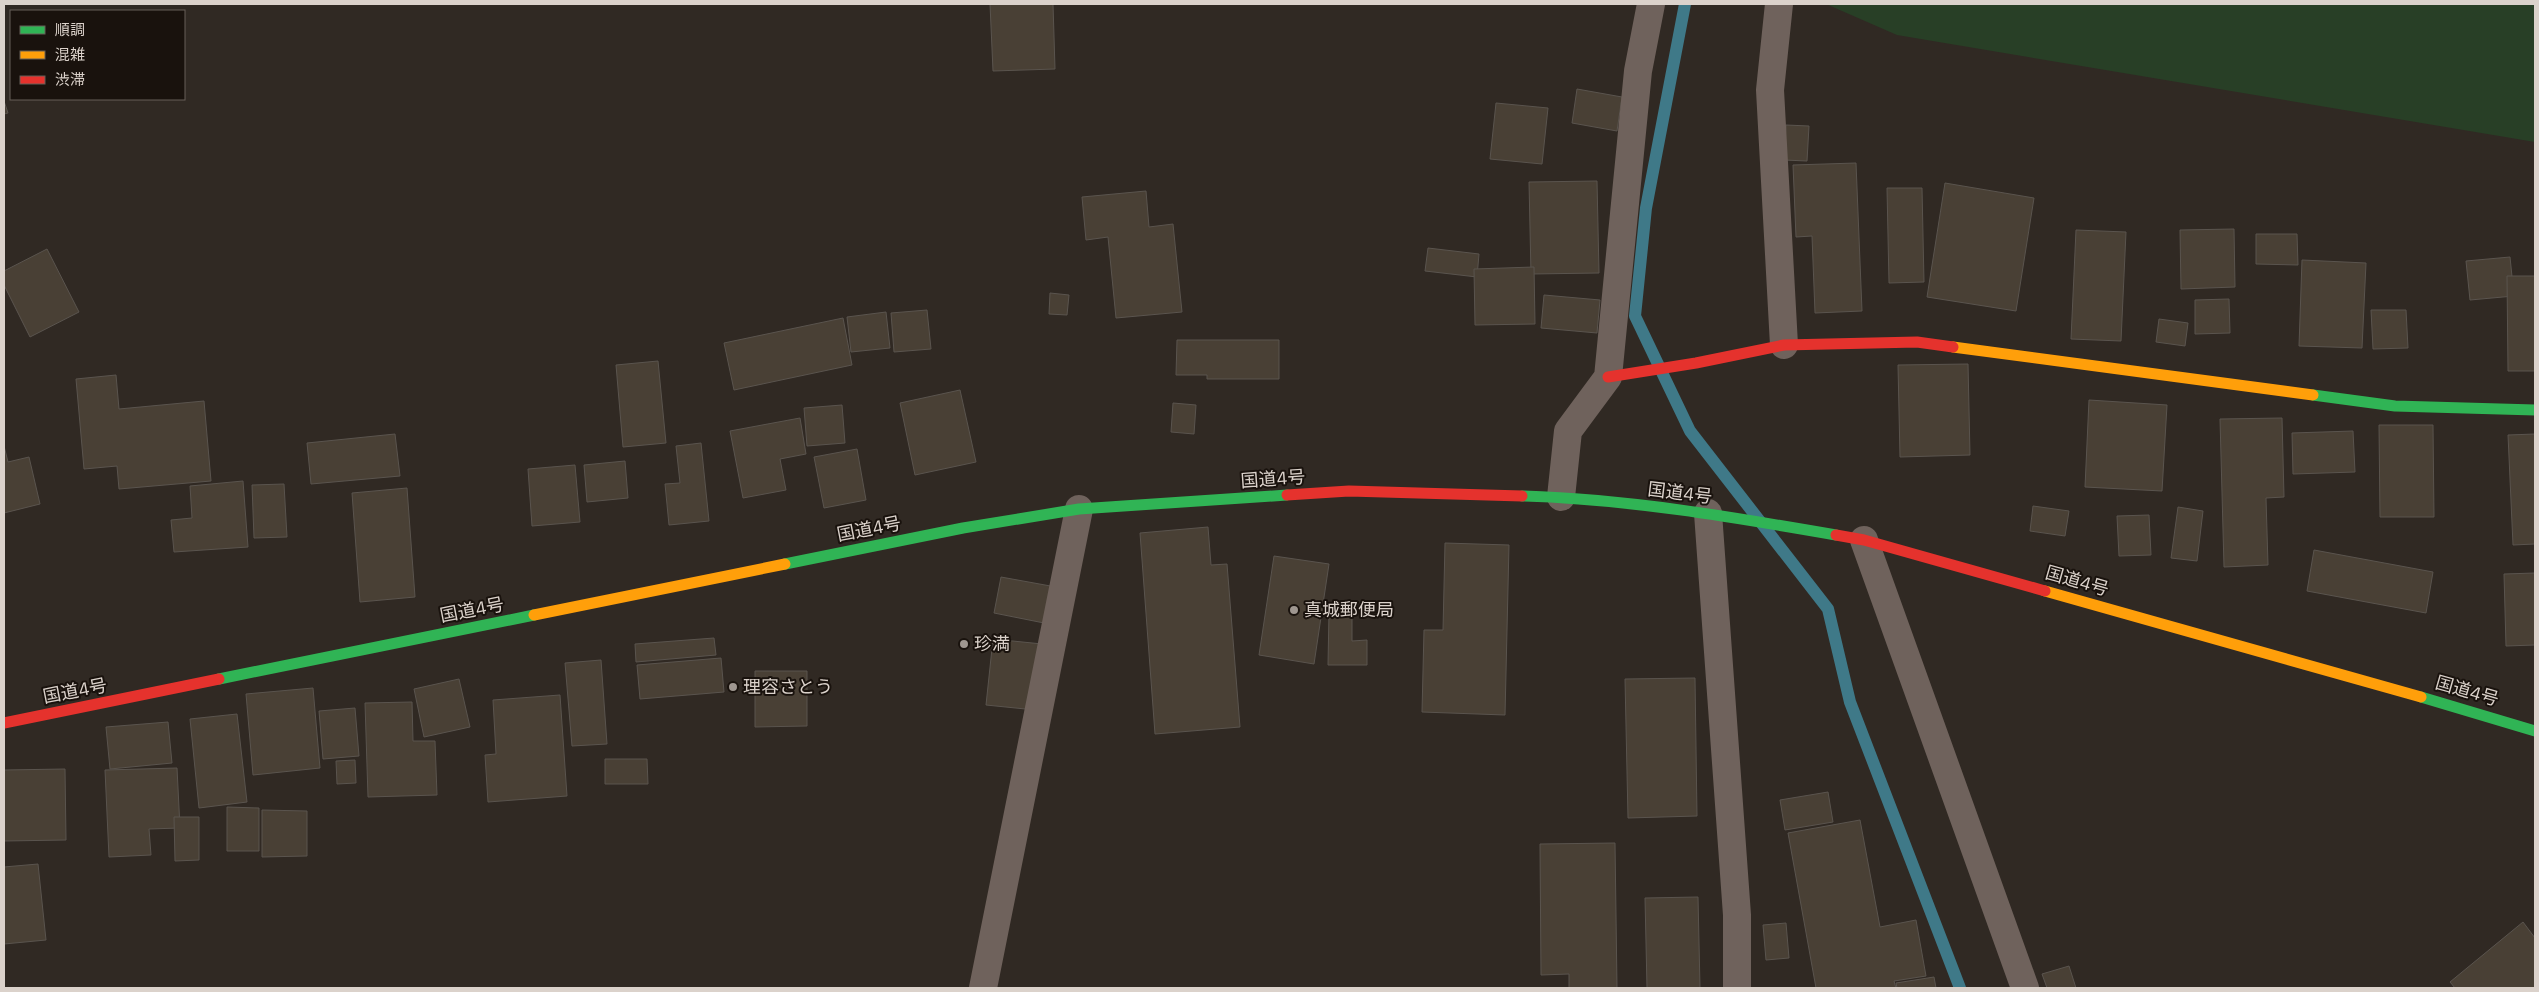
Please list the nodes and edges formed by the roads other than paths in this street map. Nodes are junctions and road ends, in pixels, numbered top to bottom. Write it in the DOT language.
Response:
graph roads {
  1 [pos="1651,4"];
  2 [pos="1779,4"];
  3 [pos="1784,345"];
  4 [pos="1620,375"];
  5 [pos="2535,410"];
  6 [pos="1561,497"];
  7 [pos="1079,509"];
  8 [pos="1716,515"];
  9 [pos="1864,540"];
  10 [pos="4,723"];
  11 [pos="2535,731"];
  12 [pos="983,988"];
  13 [pos="1737,988"];
  14 [pos="2025,988"];
  1 -- 4 [label="street"];
  2 -- 3 [label="street"];
  3 -- 4 [label="main road"];
  3 -- 5 [label="main road"];
  4 -- 6 [label="street"];
  6 -- 7 [label="main road, 国道4号"];
  6 -- 8 [label="main road, 国道4号"];
  7 -- 10 [label="main road, 国道4号"];
  7 -- 12 [label="street"];
  8 -- 9 [label="main road, 国道4号"];
  8 -- 13 [label="street"];
  9 -- 11 [label="main road, 国道4号"];
  9 -- 14 [label="street"];
}
